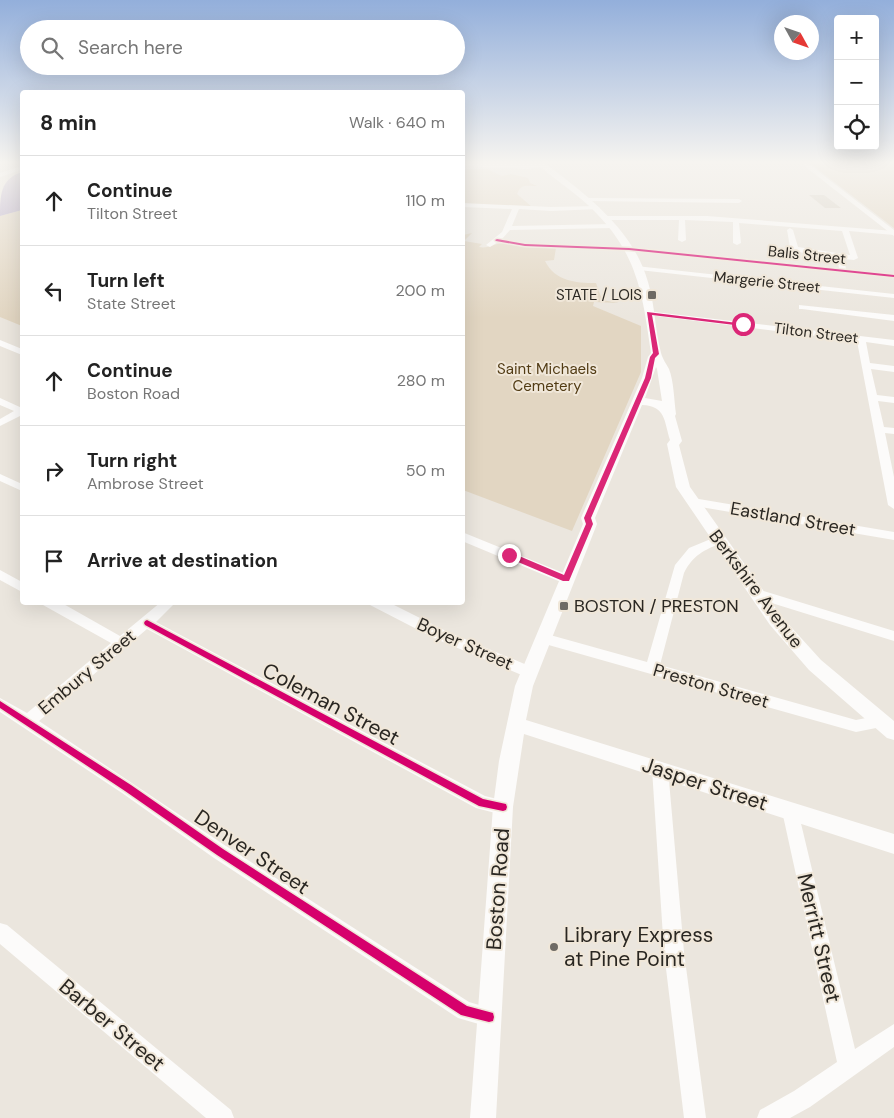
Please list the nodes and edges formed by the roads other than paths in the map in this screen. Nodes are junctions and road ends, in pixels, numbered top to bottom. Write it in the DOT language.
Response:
graph roads {
  1 [pos="514,213"];
  2 [pos="602,213"];
  3 [pos="867,213"];
  4 [pos="606,218"];
  5 [pos="682,218"];
  6 [pos="736,220"];
  7 [pos="613,226"];
  8 [pos="509,228"];
  9 [pos="790,230"];
  10 [pos="845,230"];
  11 [pos="894,234"];
  12 [pos="497,240"];
  13 [pos="682,240"];
  14 [pos="736,243"];
  15 [pos="490,245"];
  16 [pos="629,249"];
  17 [pos="840,257"];
  18 [pos="639,268"];
  19 [pos="843,271"];
  20 [pos="894,276"];
  21 [pos="894,296"];
  22 [pos="802,307"];
  23 [pos="649,313"];
  24 [pos="894,318"];
  25 [pos="861,339"];
  26 [pos="0,343"];
  27 [pos="894,343"];
  28 [pos="20,351"];
  29 [pos="656,354"];
  30 [pos="866,365"];
  31 [pos="661,366"];
  32 [pos="894,369"];
  33 [pos="872,397"];
  34 [pos="894,400"];
  35 [pos="0,401"];
  36 [pos="642,403"];
  37 [pos="20,410"];
  38 [pos="20,412"];
  39 [pos="670,414"];
  40 [pos="0,423"];
  41 [pos="878,429"];
  42 [pos="894,432"];
  43 [pos="673,444"];
  44 [pos="891,468"];
  45 [pos="0,478"];
  46 [pos="20,487"];
  47 [pos="693,502"];
  48 [pos="894,505"];
  49 [pos="894,536"];
  50 [pos="465,537"];
  51 [pos="718,540"];
  52 [pos="0,574"];
  53 [pos="566,579"];
  54 [pos="20,587"];
  55 [pos="757,594"];
  56 [pos="53,605"];
  57 [pos="167,605"];
  58 [pos="381,605"];
  59 [pos="147,623"];
  60 [pos="894,636"];
  61 [pos="543,638"];
  62 [pos="122,643"];
  63 [pos="652,670"];
  64 [pos="529,672"];
  65 [pos="0,704"];
  66 [pos="27,722"];
  67 [pos="881,722"];
  68 [pos="516,724"];
  69 [pos="894,732"];
  70 [pos="660,769"];
  71 [pos="503,807"];
  72 [pos="790,811"];
  73 [pos="894,844"];
  74 [pos="0,932"];
  75 [pos="490,1017"];
  76 [pos="894,1034"];
  77 [pos="848,1065"];
  78 [pos="223,1118"];
  79 [pos="483,1118"];
  80 [pos="695,1118"];
  81 [pos="768,1118"];
  1 -- 8 [label="street"];
  2 -- 4 [label="main road, Berkshire Avenue"];
  3 -- 11 [label="main road"];
  4 -- 5 [label="street"];
  4 -- 7 [label="main road, Berkshire Avenue"];
  5 -- 6 [label="street"];
  5 -- 13 [label="street"];
  6 -- 10 [label="street"];
  6 -- 14 [label="street"];
  7 -- 8 [label="street"];
  7 -- 16 [label="main road, Berkshire Avenue"];
  8 -- 12 [label="street"];
  9 -- 17 [label="street"];
  10 -- 11 [label="street"];
  10 -- 17 [label="street"];
  12 -- 15 [label="street"];
  12 -- 16 [label="street, Balis Street"];
  16 -- 18 [label="main road, Berkshire Avenue"];
  16 -- 19 [label="street, Balis Street"];
  17 -- 19 [label="street"];
  18 -- 21 [label="street, Margerie Street"];
  18 -- 23 [label="main road, Berkshire Avenue"];
  19 -- 20 [label="street, Balis Street"];
  22 -- 24 [label="street"];
  23 -- 25 [label="street, Tilton Street"];
  23 -- 29 [label="main road, Berkshire Avenue"];
  25 -- 27 [label="street, Tilton Street"];
  25 -- 30 [label="street"];
  26 -- 28 [label="street"];
  29 -- 31 [label="main road, Berkshire Avenue"];
  29 -- 36 [label="main road"];
  30 -- 32 [label="street"];
  30 -- 33 [label="street"];
  31 -- 36 [label="main road"];
  31 -- 39 [label="main road, Berkshire Avenue"];
  33 -- 34 [label="street"];
  33 -- 41 [label="street"];
  35 -- 37 [label="street"];
  36 -- 39 [label="main road"];
  36 -- 43 [label="main road, Berkshire Avenue"];
  36 -- 53 [label="main road, Boston Road"];
  38 -- 40 [label="street"];
  39 -- 43 [label="main road, Berkshire Avenue"];
  41 -- 42 [label="street"];
  41 -- 44 [label="street"];
  43 -- 47 [label="main road, Berkshire Avenue"];
  44 -- 48 [label="street"];
  45 -- 46 [label="street"];
  47 -- 49 [label="street, Eastland Street"];
  47 -- 51 [label="main road, Berkshire Avenue"];
  50 -- 53 [label="street"];
  51 -- 55 [label="main road, Berkshire Avenue"];
  51 -- 63 [label="street"];
  52 -- 54 [label="street"];
  53 -- 61 [label="main road, Boston Road"];
  55 -- 60 [label="street"];
  55 -- 67 [label="main road, Berkshire Avenue"];
  56 -- 62 [label="street"];
  57 -- 59 [label="street, Embury Street"];
  58 -- 64 [label="street, Boyer Street"];
  59 -- 62 [label="street, Embury Street"];
  59 -- 71 [label="street, Coleman Street"];
  61 -- 63 [label="street, Preston Street"];
  61 -- 64 [label="main road, Boston Road"];
  62 -- 66 [label="street, Embury Street"];
  63 -- 67 [label="street, Preston Street"];
  64 -- 68 [label="main road, Boston Road"];
  65 -- 66 [label="street, Denver Street"];
  66 -- 75 [label="street, Denver Street"];
  67 -- 69 [label="main road, Berkshire Avenue"];
  68 -- 70 [label="main road, Jasper Street"];
  68 -- 71 [label="main road, Boston Road"];
  70 -- 72 [label="main road, Jasper Street"];
  70 -- 80 [label="street"];
  71 -- 75 [label="main road, Boston Road"];
  72 -- 73 [label="main road, Jasper Street"];
  72 -- 77 [label="street, Merritt Street"];
  74 -- 78 [label="street, Barber Street"];
  75 -- 79 [label="main road, Boston Road"];
  76 -- 77 [label="street"];
  77 -- 81 [label="street"];
}
